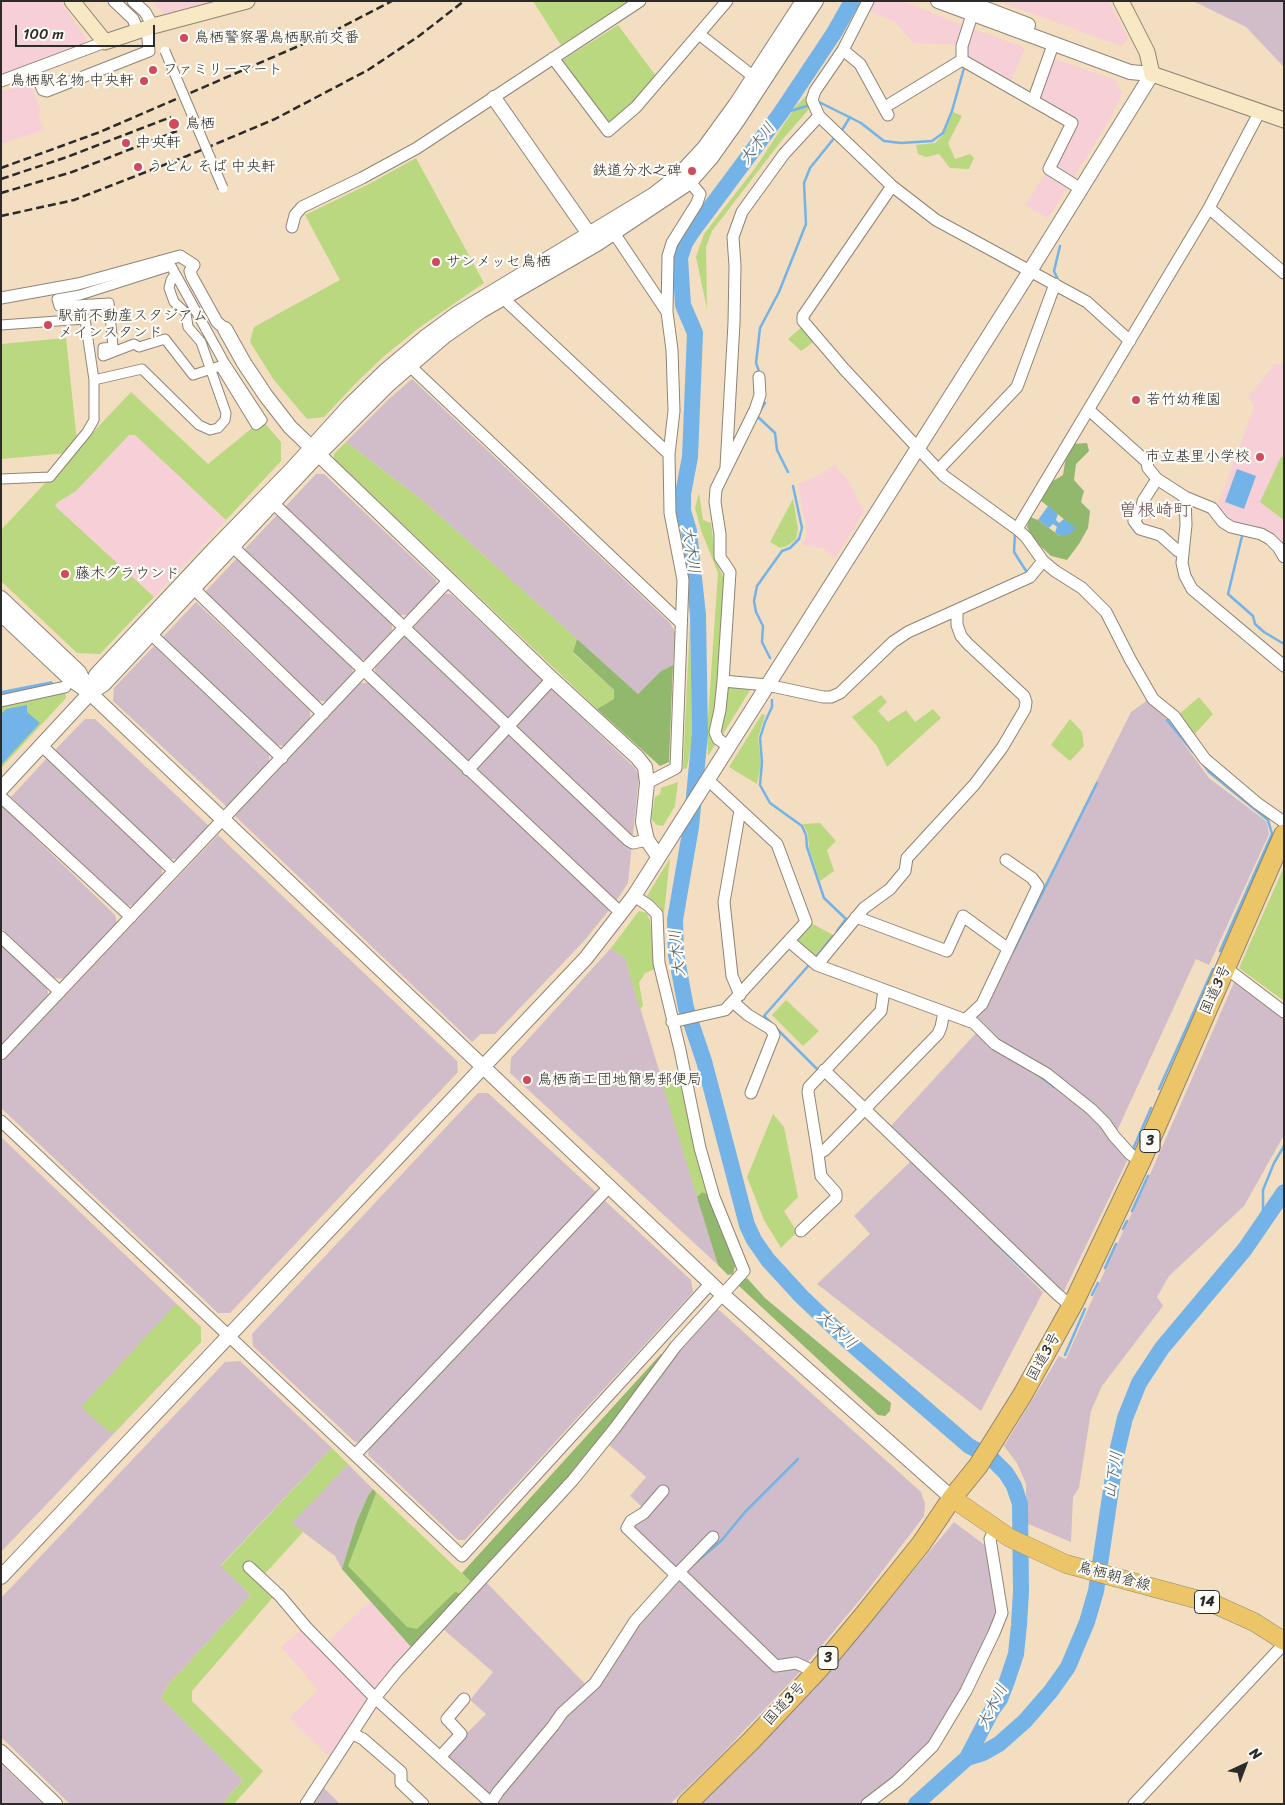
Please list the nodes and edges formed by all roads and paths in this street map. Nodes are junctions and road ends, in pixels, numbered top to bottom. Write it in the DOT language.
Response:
graph roads {
  1 [pos="114,1"];
  2 [pos="133,1"];
  3 [pos="247,1"];
  4 [pos="640,1"];
  5 [pos="727,1"];
  6 [pos="803,1"];
  7 [pos="816,1"];
  8 [pos="868,1"];
  9 [pos="938,1"];
  10 [pos="965,1"];
  11 [pos="1121,1"];
  12 [pos="80,4"];
  13 [pos="972,15"];
  14 [pos="146,29"];
  15 [pos="700,34"];
  16 [pos="105,42"];
  17 [pos="1053,45"];
  18 [pos="843,50"];
  19 [pos="165,51"];
  20 [pos="553,58"];
  21 [pos="962,60"];
  22 [pos="34,69"];
  23 [pos="1152,74"];
  24 [pos="1,80"];
  25 [pos="758,80"];
  26 [pos="494,98"];
  27 [pos="1033,101"];
  28 [pos="1260,111"];
  29 [pos="819,116"];
  30 [pos="1284,120"];
  31 [pos="690,182"];
  32 [pos="892,186"];
  33 [pos="223,188"];
  34 [pos="1081,189"];
  35 [pos="1209,208"];
  36 [pos="292,227"];
  37 [pos="614,233"];
  38 [pos="593,238"];
  39 [pos="1030,272"];
  40 [pos="1284,273"];
  41 [pos="176,274"];
  42 [pos="1055,284"];
  43 [pos="1,298"];
  44 [pos="504,299"];
  45 [pos="667,312"];
  46 [pos="1,325"];
  47 [pos="225,329"];
  48 [pos="1130,342"];
  49 [pos="218,351"];
  50 [pos="206,357"];
  51 [pos="410,366"];
  52 [pos="210,370"];
  53 [pos="759,377"];
  54 [pos="94,380"];
  55 [pos="1089,410"];
  56 [pos="917,448"];
  57 [pos="315,452"];
  58 [pos="669,454"];
  59 [pos="726,467"];
  60 [pos="938,470"];
  61 [pos="1,479"];
  62 [pos="1157,479"];
  63 [pos="1185,497"];
  64 [pos="274,504"];
  65 [pos="1017,529"];
  66 [pos="232,546"];
  67 [pos="1182,552"];
  68 [pos="1284,557"];
  69 [pos="1043,561"];
  70 [pos="450,580"];
  71 [pos="193,588"];
  72 [pos="1,598"];
  73 [pos="957,611"];
  74 [pos="1,614"];
  75 [pos="681,623"];
  76 [pos="404,628"];
  77 [pos="151,634"];
  78 [pos="1284,666"];
  79 [pos="364,671"];
  80 [pos="552,679"];
  81 [pos="723,681"];
  82 [pos="768,685"];
  83 [pos="65,687"];
  84 [pos="90,693"];
  85 [pos="1,701"];
  86 [pos="323,714"];
  87 [pos="508,726"];
  88 [pos="42,745"];
  89 [pos="728,746"];
  90 [pos="282,758"];
  91 [pos="468,770"];
  92 [pos="706,779"];
  93 [pos="647,783"];
  94 [pos="1,789"];
  95 [pos="1,797"];
  96 [pos="740,810"];
  97 [pos="222,820"];
  98 [pos="1284,833"];
  99 [pos="647,840"];
  100 [pos="658,856"];
  101 [pos="1006,860"];
  102 [pos="174,871"];
  103 [pos="634,896"];
  104 [pos="621,913"];
  105 [pos="131,917"];
  106 [pos="856,917"];
  107 [pos="1,937"];
  108 [pos="790,942"];
  109 [pos="1007,948"];
  110 [pos="817,965"];
  111 [pos="1226,968"];
  112 [pos="884,990"];
  113 [pos="60,992"];
  114 [pos="736,999"];
  115 [pos="944,1012"];
  116 [pos="1284,1012"];
  117 [pos="965,1020"];
  118 [pos="674,1021"];
  119 [pos="1,1054"];
  120 [pos="483,1068"];
  121 [pos="824,1070"];
  122 [pos="751,1093"];
  123 [pos="864,1108"];
  124 [pos="1,1121"];
  125 [pos="818,1154"];
  126 [pos="1141,1161"];
  127 [pos="610,1186"];
  128 [pos="801,1231"];
  129 [pos="711,1283"];
  130 [pos="723,1295"];
  131 [pos="1074,1302"];
  132 [pos="229,1335"];
  133 [pos="355,1455"];
  134 [pos="663,1492"];
  135 [pos="952,1498"];
  136 [pos="995,1528"];
  137 [pos="713,1537"];
  138 [pos="249,1567"];
  139 [pos="678,1574"];
  140 [pos="1,1577"];
  141 [pos="1284,1642"];
  142 [pos="816,1672"];
  143 [pos="375,1698"];
  144 [pos="464,1700"];
  145 [pos="353,1734"];
  146 [pos="1,1752"];
  147 [pos="440,1757"];
  148 [pos="492,1803"];
  149 [pos="55,1804"];
  150 [pos="306,1804"];
  151 [pos="423,1804"];
  152 [pos="687,1804"];
  153 [pos="867,1804"];
  154 [pos="1134,1804"];
  1 -- 14 [label="street"];
  2 -- 14 [label="street"];
  3 -- 14 [label="main road"];
  4 -- 20 [label="street"];
  5 -- 15 [label="street"];
  6 -- 25 [label="street"];
  7 -- 25 [label="street"];
  8 -- 18 [label="street"];
  9 -- 13 [label="street"];
  10 -- 23 [label="street"];
  11 -- 23 [label="main road"];
  12 -- 16 [label="main road"];
  13 -- 17 [label="street"];
  13 -- 21 [label="street"];
  14 -- 16 [label="main road"];
  14 -- 22 [label="street"];
  15 -- 20 [label="street"];
  15 -- 25 [label="street"];
  16 -- 22 [label="street"];
  17 -- 23 [label="street"];
  17 -- 27 [label="street"];
  18 -- 21 [label="street"];
  18 -- 29 [label="street"];
  19 -- 33 [label="street, bridge"];
  20 -- 26 [label="street"];
  21 -- 27 [label="street"];
  22 -- 24 [label="street"];
  23 -- 28 [label="main road"];
  23 -- 34 [label="street"];
  25 -- 31 [label="street"];
  25 -- 38 [label="street"];
  26 -- 36 [label="street"];
  26 -- 38 [label="street"];
  27 -- 34 [label="street"];
  28 -- 30 [label="main road"];
  28 -- 35 [label="street"];
  29 -- 32 [label="street"];
  29 -- 59 [label="street"];
  31 -- 37 [label="street"];
  31 -- 45 [label="street"];
  32 -- 39 [label="street"];
  32 -- 56 [label="street"];
  34 -- 39 [label="street"];
  35 -- 40 [label="street"];
  35 -- 48 [label="street"];
  37 -- 38 [label="street"];
  37 -- 45 [label="street"];
  38 -- 44 [label="street"];
  38 -- 57 [label="street"];
  39 -- 42 [label="street"];
  39 -- 56 [label="street"];
  41 -- 49 [label="street"];
  41 -- 50 [label="street"];
  41 -- 52 [label="street"];
  42 -- 48 [label="street"];
  42 -- 60 [label="street"];
  43 -- 47 [label="street"];
  44 -- 51 [label="street"];
  44 -- 58 [label="street"];
  45 -- 58 [label="street"];
  46 -- 54 [label="street"];
  47 -- 57 [label="street"];
  48 -- 55 [label="street"];
  49 -- 50 [label="street"];
  49 -- 52 [label="street"];
  50 -- 52 [label="street"];
  51 -- 57 [label="street"];
  51 -- 75 [label="street"];
  52 -- 54 [label="street"];
  53 -- 59 [label="street"];
  54 -- 61 [label="street"];
  55 -- 62 [label="street"];
  55 -- 65 [label="street"];
  56 -- 60 [label="street"];
  56 -- 82 [label="street"];
  57 -- 64 [label="street"];
  57 -- 70 [label="street"];
  57 -- 84 [label="street"];
  58 -- 75 [label="street"];
  59 -- 81 [label="street"];
  60 -- 65 [label="street"];
  62 -- 63 [label="street"];
  62 -- 67 [label="street"];
  63 -- 67 [label="street"];
  63 -- 68 [label="street"];
  64 -- 66 [label="street"];
  64 -- 76 [label="street"];
  65 -- 69 [label="street"];
  66 -- 71 [label="street"];
  66 -- 79 [label="street"];
  67 -- 78 [label="street"];
  69 -- 73 [label="street"];
  69 -- 98 [label="street"];
  70 -- 76 [label="street"];
  70 -- 80 [label="street"];
  71 -- 77 [label="street"];
  71 -- 86 [label="street"];
  72 -- 84 [label="street"];
  73 -- 82 [label="street"];
  73 -- 106 [label="street"];
  74 -- 84 [label="street"];
  75 -- 93 [label="street"];
  76 -- 79 [label="street"];
  76 -- 87 [label="street"];
  77 -- 84 [label="street"];
  77 -- 90 [label="street"];
  79 -- 86 [label="street"];
  79 -- 91 [label="street"];
  80 -- 87 [label="street"];
  80 -- 93 [label="street"];
  81 -- 82 [label="street"];
  81 -- 89 [label="street"];
  82 -- 89 [label="street"];
  83 -- 85 [label="street"];
  84 -- 88 [label="street"];
  84 -- 97 [label="street"];
  86 -- 90 [label="street"];
  87 -- 91 [label="street"];
  87 -- 99 [label="street"];
  88 -- 94 [label="street"];
  88 -- 102 [label="street"];
  89 -- 92 [label="street"];
  90 -- 97 [label="street"];
  91 -- 104 [label="street"];
  92 -- 96 [label="street"];
  92 -- 100 [label="street"];
  93 -- 99 [label="street"];
  95 -- 105 [label="street"];
  96 -- 108 [label="street"];
  96 -- 114 [label="street"];
  97 -- 102 [label="street"];
  97 -- 120 [label="street"];
  98 -- 111 [label="highway, 国道3号 / 3"];
  99 -- 100 [label="street"];
  100 -- 103 [label="street"];
  101 -- 109 [label="street"];
  102 -- 105 [label="street"];
  103 -- 104 [label="street"];
  103 -- 118 [label="street"];
  104 -- 120 [label="street"];
  105 -- 113 [label="street"];
  106 -- 109 [label="street"];
  106 -- 110 [label="street"];
  107 -- 113 [label="street"];
  108 -- 110 [label="street"];
  108 -- 114 [label="street"];
  109 -- 117 [label="street"];
  110 -- 112 [label="street"];
  111 -- 116 [label="street"];
  111 -- 126 [label="highway, 国道3号 / 3"];
  112 -- 115 [label="street"];
  112 -- 121 [label="street"];
  113 -- 119 [label="street"];
  114 -- 118 [label="street"];
  114 -- 122 [label="street"];
  115 -- 117 [label="street"];
  115 -- 123 [label="street"];
  117 -- 126 [label="street"];
  118 -- 130 [label="street"];
  120 -- 127 [label="street"];
  120 -- 132 [label="street"];
  121 -- 123 [label="street"];
  121 -- 125 [label="street"];
  123 -- 125 [label="street"];
  123 -- 131 [label="street"];
  124 -- 132 [label="street"];
  125 -- 128 [label="street"];
  126 -- 131 [label="highway, 国道3号 / 3"];
  127 -- 129 [label="street"];
  127 -- 133 [label="street"];
  129 -- 130 [label="street"];
  129 -- 133 [label="street"];
  130 -- 135 [label="street"];
  130 -- 143 [label="street"];
  131 -- 135 [label="highway, 国道3号 / 3"];
  132 -- 133 [label="street"];
  132 -- 140 [label="street"];
  134 -- 139 [label="street"];
  135 -- 136 [label="main road, 鳥栖朝倉線 / 14"];
  135 -- 142 [label="highway, 国道3号 / 3"];
  136 -- 141 [label="main road, 鳥栖朝倉線 / 14"];
  136 -- 153 [label="street"];
  137 -- 139 [label="street"];
  138 -- 143 [label="street"];
  139 -- 142 [label="street"];
  139 -- 148 [label="street"];
  141 -- 154 [label="street"];
  142 -- 152 [label="highway, 国道3号 / 3"];
  143 -- 145 [label="street"];
  143 -- 147 [label="street"];
  144 -- 147 [label="street"];
  145 -- 150 [label="street"];
  145 -- 151 [label="street"];
  146 -- 149 [label="street"];
  147 -- 148 [label="street"];
}
